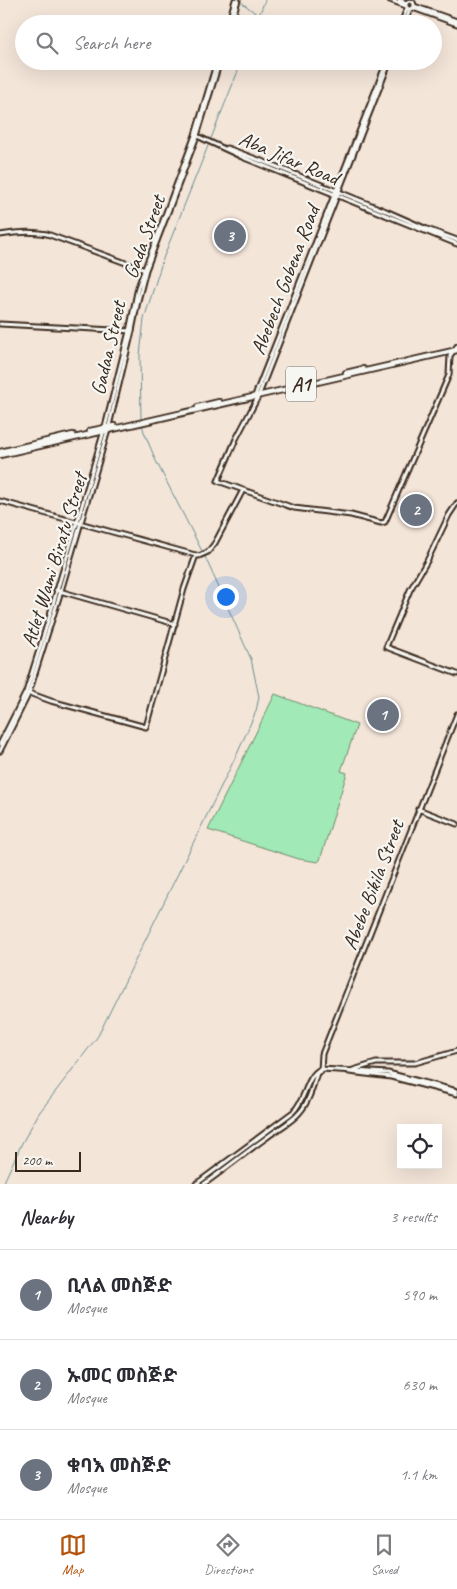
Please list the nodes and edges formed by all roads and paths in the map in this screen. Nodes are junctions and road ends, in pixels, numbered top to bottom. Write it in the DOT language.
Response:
graph roads {
  1 [pos="390,0"];
  2 [pos="399,0"];
  3 [pos="237,1"];
  4 [pos="411,4"];
  5 [pos="233,15"];
  6 [pos="439,15"];
  7 [pos="442,16"];
  8 [pos="457,22"];
  9 [pos="215,70"];
  10 [pos="385,70"];
  11 [pos="196,136"];
  12 [pos="337,193"];
  13 [pos="0,235"];
  14 [pos="457,242"];
  15 [pos="145,270"];
  16 [pos="0,324"];
  17 [pos="130,331"];
  18 [pos="456,349"];
  19 [pos="256,396"];
  20 [pos="106,429"];
  21 [pos="0,453"];
  22 [pos="242,490"];
  23 [pos="0,501"];
  24 [pos="457,503"];
  25 [pos="79,523"];
  26 [pos="197,556"];
  27 [pos="59,591"];
  28 [pos="175,624"];
  29 [pos="457,674"];
  30 [pos="29,693"];
  31 [pos="457,714"];
  32 [pos="0,744"];
  33 [pos="0,751"];
  34 [pos="418,809"];
  35 [pos="457,824"];
  36 [pos="457,1050"];
  37 [pos="322,1069"];
  38 [pos="353,1070"];
  39 [pos="457,1093"];
  40 [pos="196,1184"];
  41 [pos="204,1184"];
  1 -- 4 [label="street"];
  2 -- 4 [label="street"];
  3 -- 5 [label="street"];
  4 -- 6 [label="street"];
  7 -- 8 [label="street"];
  9 -- 11 [label="street, Gadaa Street"];
  10 -- 12 [label="street, Abebech Gobena Road"];
  11 -- 12 [label="street, Aba Jifar Road"];
  11 -- 15 [label="street, Gadaa Street"];
  12 -- 14 [label="street, Aba Jifar Road"];
  12 -- 19 [label="street, Abebech Gobena Road"];
  13 -- 15 [label="street"];
  15 -- 17 [label="street, Gadaa Street"];
  16 -- 17 [label="street"];
  17 -- 20 [label="street"];
  18 -- 19 [label="main road, A1"];
  18 -- 22 [label="street"];
  19 -- 20 [label="main road, A1"];
  19 -- 22 [label="street, Abebech Gobena Road"];
  20 -- 21 [label="main road, A1"];
  20 -- 25 [label="street, Atlet Wami Biratu Street"];
  22 -- 26 [label="street"];
  23 -- 25 [label="street"];
  24 -- 29 [label="street"];
  25 -- 26 [label="street"];
  25 -- 27 [label="street, Atlet Wami Biratu Street"];
  26 -- 28 [label="street"];
  27 -- 28 [label="street"];
  27 -- 30 [label="street, Atlet Wami Biratu Street"];
  27 -- 32 [label="street, Atlet Wami Biratu Street"];
  28 -- 30 [label="street"];
  30 -- 33 [label="street, Atlet Wami Biratu Street"];
  31 -- 34 [label="street, Abebe Bikila Street"];
  34 -- 35 [label="street"];
  34 -- 37 [label="street, Abebe Bikila Street"];
  36 -- 38 [label="street"];
  37 -- 38 [label="street"];
  37 -- 39 [label="street"];
  37 -- 40 [label="street"];
  37 -- 41 [label="street"];
  38 -- 39 [label="street"];
}
